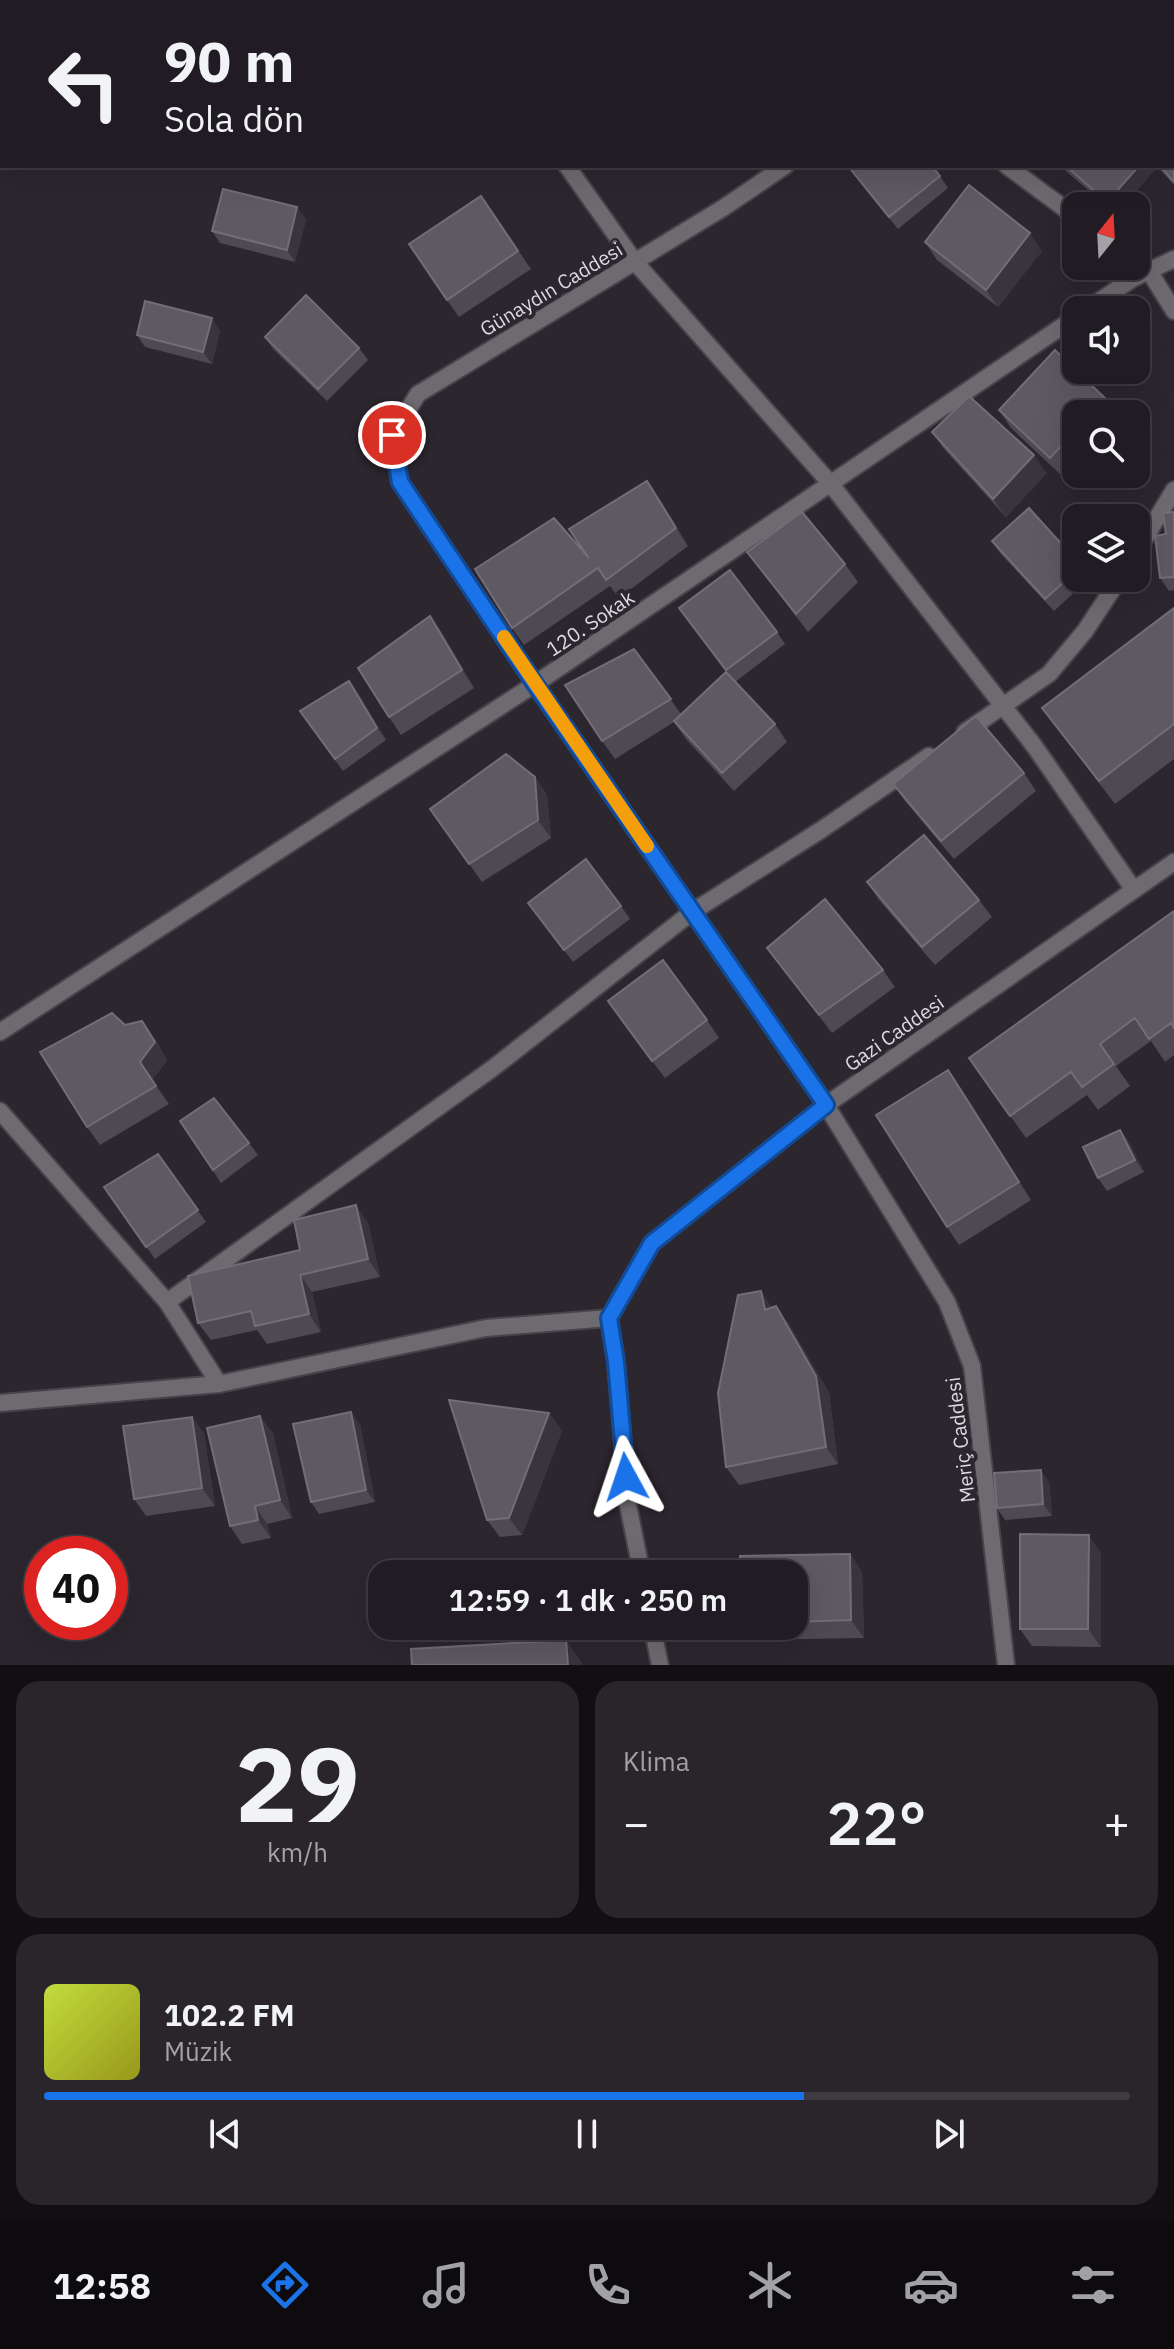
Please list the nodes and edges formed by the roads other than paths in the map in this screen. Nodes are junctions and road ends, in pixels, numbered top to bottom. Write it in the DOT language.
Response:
graph roads {
  1 [pos="568,168"];
  2 [pos="782,168"];
  3 [pos="1010,168"];
  4 [pos="1062,207"];
  5 [pos="1174,259"];
  6 [pos="635,262"];
  7 [pos="1150,264"];
  8 [pos="1150,277"];
  9 [pos="1131,280"];
  10 [pos="1107,296"];
  11 [pos="1174,311"];
  12 [pos="1062,326"];
  13 [pos="400,482"];
  14 [pos="830,483"];
  15 [pos="1174,490"];
  16 [pos="1150,530"];
  17 [pos="1111,592"];
  18 [pos="535,684"];
  19 [pos="1003,706"];
  20 [pos="1174,862"];
  21 [pos="1134,890"];
  22 [pos="692,912"];
  23 [pos="0,1032"];
  24 [pos="826,1105"];
  25 [pos="0,1111"];
  26 [pos="167,1302"];
  27 [pos="609,1318"];
  28 [pos="219,1384"];
  29 [pos="0,1403"];
  30 [pos="639,1560"];
  31 [pos="655,1640"];
  32 [pos="660,1665"];
  33 [pos="1006,1665"];
  1 -- 6 [label="street"];
  2 -- 6 [label="street, Günaydın Caddesi"];
  3 -- 4 [label="street"];
  5 -- 7 [label="street"];
  6 -- 13 [label="street, Günaydın Caddesi"];
  6 -- 14 [label="street"];
  8 -- 11 [label="street"];
  9 -- 10 [label="street"];
  12 -- 14 [label="street, 120. Sokak"];
  13 -- 18 [label="street, Meriç Caddesi"];
  14 -- 18 [label="street, 120. Sokak"];
  14 -- 19 [label="street"];
  15 -- 16 [label="street"];
  17 -- 19 [label="street"];
  18 -- 22 [label="street, Meriç Caddesi"];
  18 -- 23 [label="street, 120. Sokak"];
  19 -- 21 [label="street"];
  19 -- 22 [label="street"];
  20 -- 21 [label="street, Gazi Caddesi"];
  21 -- 24 [label="street, Gazi Caddesi"];
  22 -- 24 [label="street, Meriç Caddesi"];
  22 -- 26 [label="street"];
  24 -- 27 [label="street, Gazi Caddesi"];
  24 -- 33 [label="street, Meriç Caddesi"];
  25 -- 26 [label="street"];
  26 -- 28 [label="street"];
  27 -- 28 [label="street"];
  27 -- 30 [label="street"];
  28 -- 29 [label="street"];
  31 -- 32 [label="street"];
}
